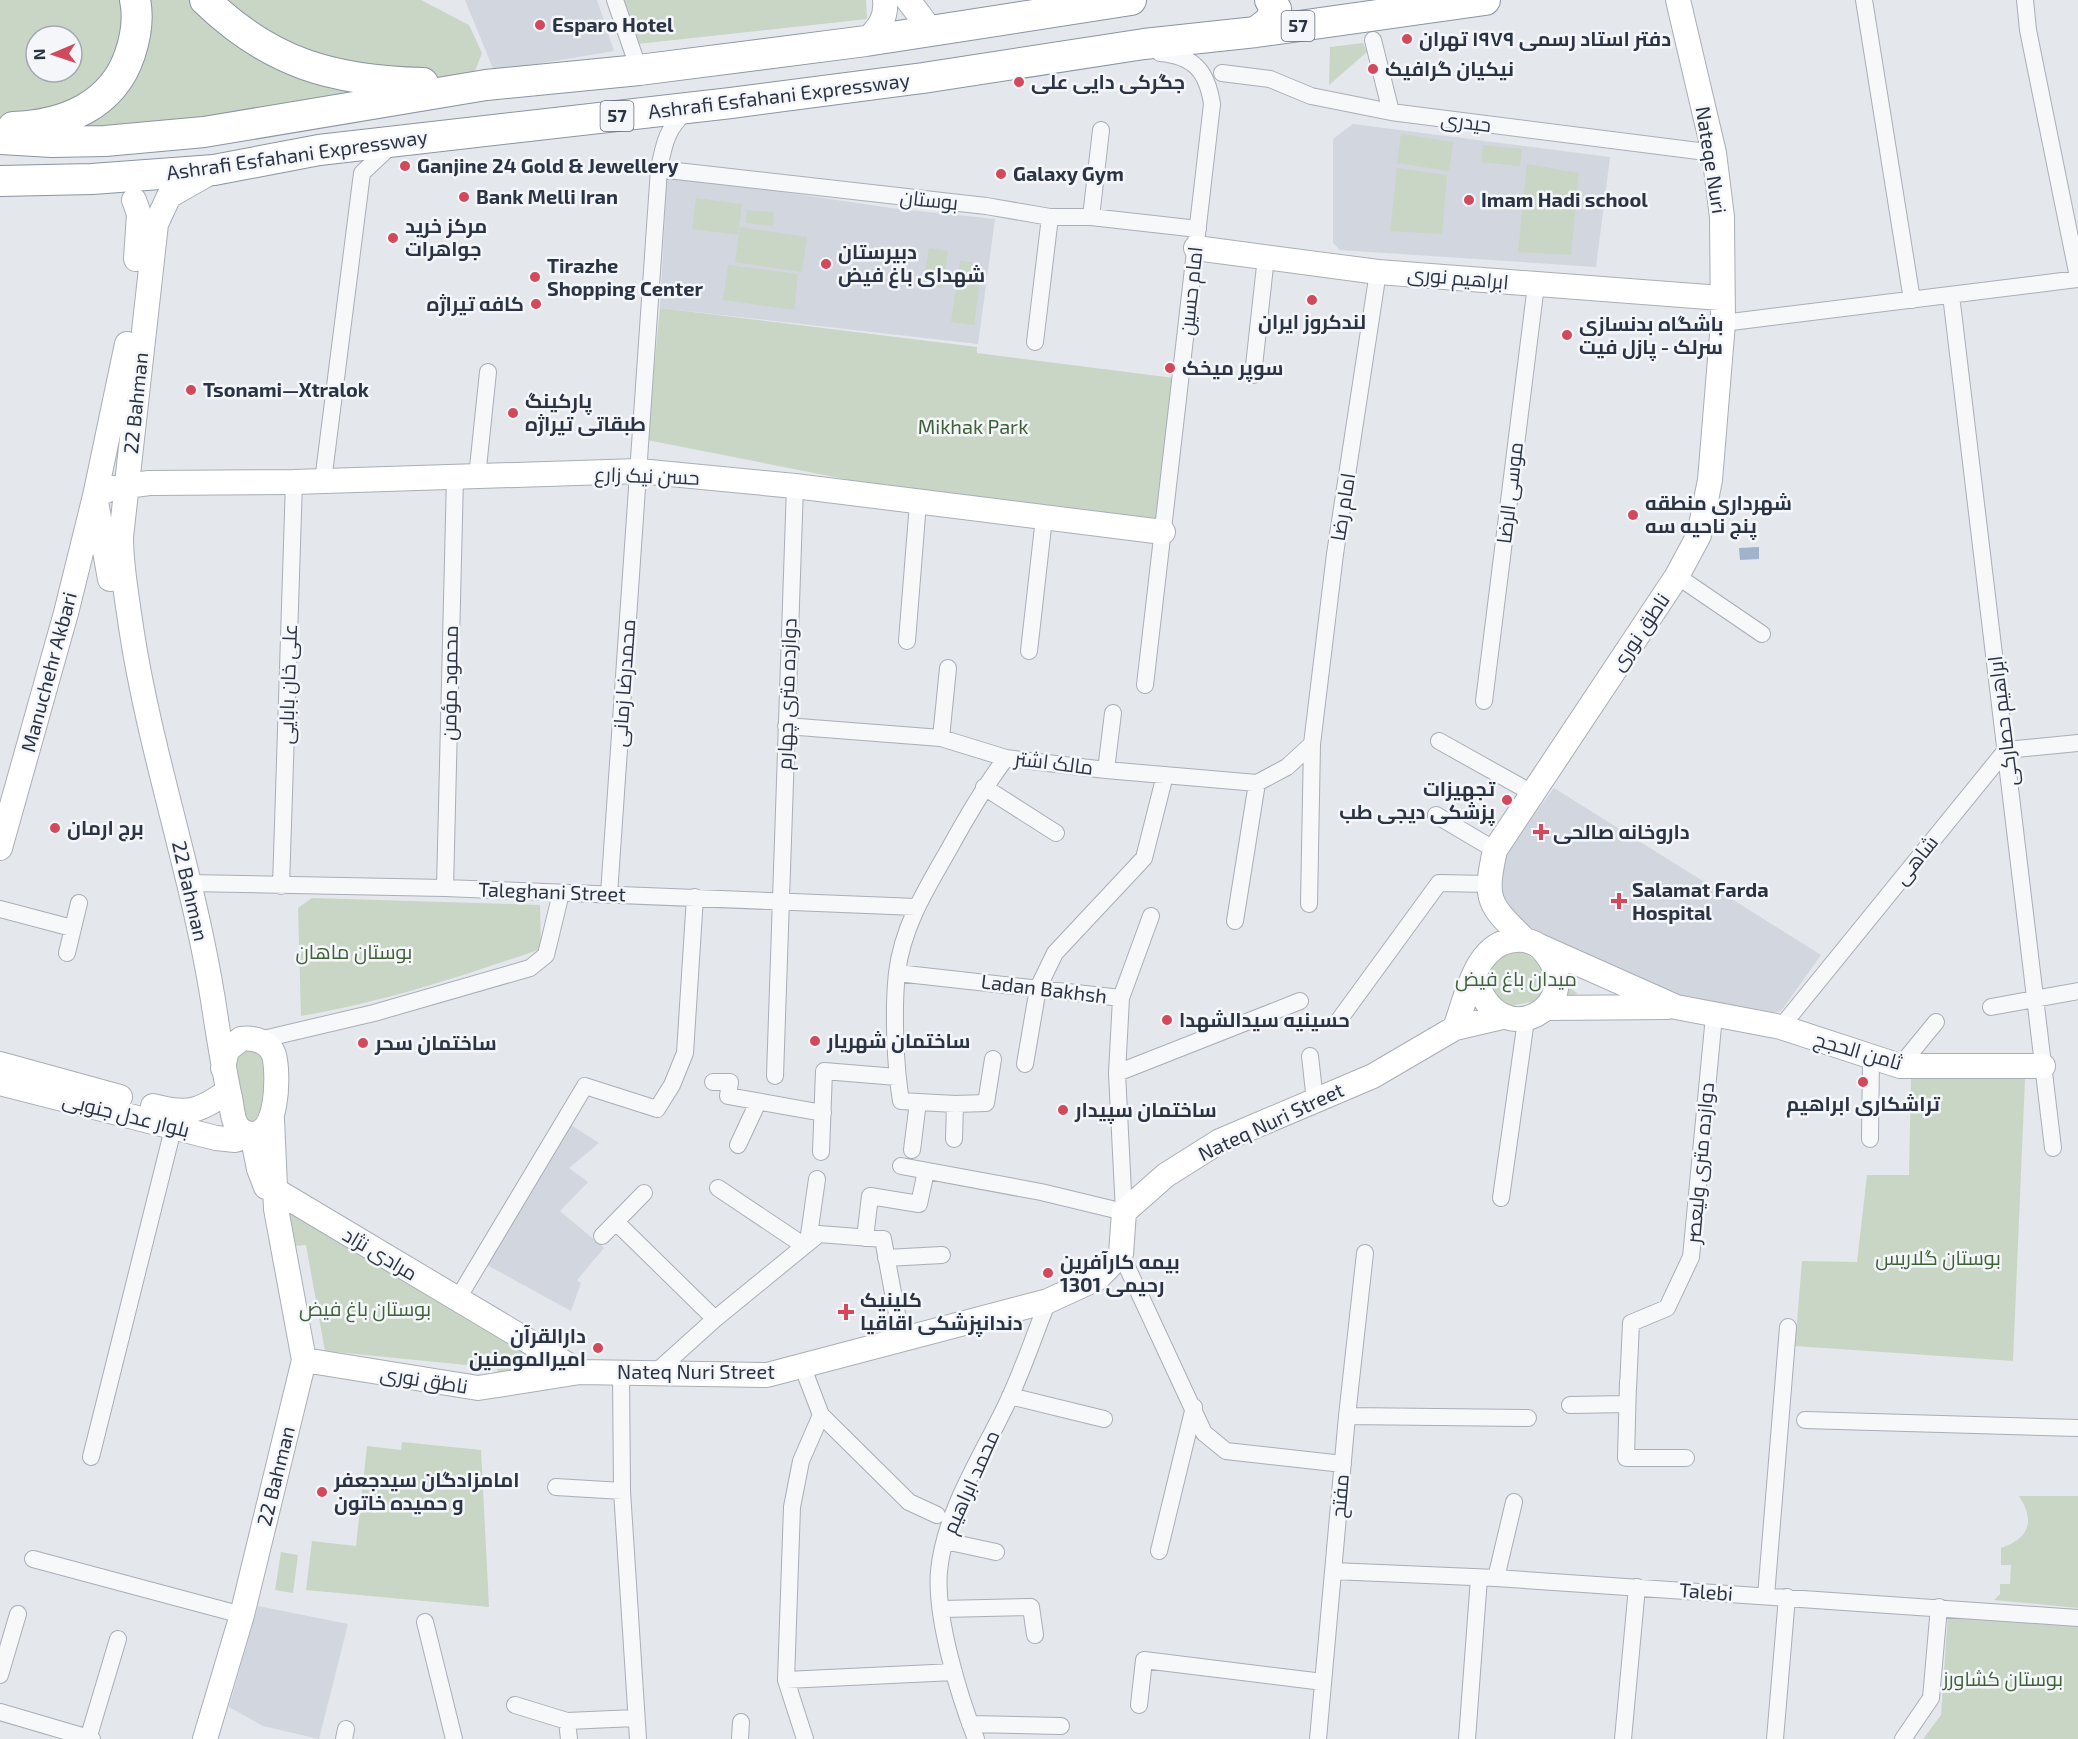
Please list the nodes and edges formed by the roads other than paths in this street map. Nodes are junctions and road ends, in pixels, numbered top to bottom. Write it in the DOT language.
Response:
graph roads {
  1 [pos="135,0"];
  2 [pos="205,0"];
  3 [pos="615,0"];
  4 [pos="885,0"];
  5 [pos="908,0"];
  6 [pos="1131,0"];
  7 [pos="1270,0"];
  8 [pos="1310,0"];
  9 [pos="1485,0"];
  10 [pos="1678,0"];
  11 [pos="1864,0"];
  12 [pos="2025,0"];
  13 [pos="1019,8"];
  14 [pos="1333,20"];
  15 [pos="930,29"];
  16 [pos="1256,32"];
  17 [pos="1373,40"];
  18 [pos="866,41"];
  19 [pos="1144,44"];
  20 [pos="639,70"];
  21 [pos="1222,73"];
  22 [pos="486,85"];
  23 [pos="689,108"];
  24 [pos="1391,112"];
  25 [pos="0,127"];
  26 [pos="1101,130"];
  27 [pos="0,140"];
  28 [pos="396,140"];
  29 [pos="1714,153"];
  30 [pos="659,169"];
  31 [pos="214,170"];
  32 [pos="0,180"];
  33 [pos="0,199"];
  34 [pos="134,200"];
  35 [pos="1050,217"];
  36 [pos="1091,218"];
  37 [pos="1197,239"];
  38 [pos="1266,257"];
  39 [pos="1378,272"];
  40 [pos="2078,278"];
  41 [pos="1536,285"];
  42 [pos="1951,295"];
  43 [pos="1721,298"];
  44 [pos="1912,300"];
  45 [pos="1723,323"];
  46 [pos="1035,342"];
  47 [pos="488,372"];
  48 [pos="1253,375"];
  49 [pos="639,471"];
  50 [pos="466,477"];
  51 [pos="323,482"];
  52 [pos="294,483"];
  53 [pos="127,486"];
  54 [pos="795,486"];
  55 [pos="95,496"];
  56 [pos="918,503"];
  57 [pos="1044,518"];
  58 [pos="1163,532"];
  59 [pos="1677,576"];
  60 [pos="1761,634"];
  61 [pos="907,641"];
  62 [pos="1029,651"];
  63 [pos="136,664"];
  64 [pos="948,668"];
  65 [pos="1145,685"];
  66 [pos="1484,701"];
  67 [pos="1113,713"];
  68 [pos="786,726"];
  69 [pos="941,738"];
  70 [pos="1439,741"];
  71 [pos="2078,743"];
  72 [pos="1312,744"];
  73 [pos="2006,750"];
  74 [pos="1006,758"];
  75 [pos="1106,770"];
  76 [pos="1165,775"];
  77 [pos="1257,783"];
  78 [pos="984,787"];
  79 [pos="1532,794"];
  80 [pos="1436,815"];
  81 [pos="1056,833"];
  82 [pos="0,848"];
  83 [pos="1495,850"];
  84 [pos="188,883"];
  85 [pos="1488,884"];
  86 [pos="281,886"];
  87 [pos="445,888"];
  88 [pos="561,893"];
  89 [pos="609,894"];
  90 [pos="695,897"];
  91 [pos="779,901"];
  92 [pos="79,903"];
  93 [pos="1309,904"];
  94 [pos="916,907"];
  95 [pos="0,909"];
  96 [pos="1496,913"];
  97 [pos="1151,916"];
  98 [pos="1235,921"];
  99 [pos="72,928"];
  100 [pos="1531,942"];
  101 [pos="67,953"];
  102 [pos="1478,967"];
  103 [pos="897,973"];
  104 [pos="209,977"];
  105 [pos="1038,988"];
  106 [pos="2078,991"];
  107 [pos="2036,997"];
  108 [pos="1120,998"];
  109 [pos="1300,1001"];
  110 [pos="1676,1007"];
  111 [pos="1991,1007"];
  112 [pos="1546,1008"];
  113 [pos="1714,1016"];
  114 [pos="1514,1018"];
  115 [pos="1339,1020"];
  116 [pos="1936,1022"];
  117 [pos="1781,1027"];
  118 [pos="1455,1028"];
  119 [pos="255,1039"];
  120 [pos="1310,1056"];
  121 [pos="1871,1058"];
  122 [pos="993,1059"];
  123 [pos="0,1064"];
  124 [pos="1025,1064"];
  125 [pos="1900,1066"];
  126 [pos="2043,1066"];
  127 [pos="1117,1073"];
  128 [pos="775,1076"];
  129 [pos="897,1077"];
  130 [pos="226,1079"];
  131 [pos="713,1082"];
  132 [pos="0,1083"];
  133 [pos="1315,1101"];
  134 [pos="758,1102"];
  135 [pos="918,1102"];
  136 [pos="956,1104"];
  137 [pos="823,1113"];
  138 [pos="272,1119"];
  139 [pos="175,1120"];
  140 [pos="252,1134"];
  141 [pos="954,1139"];
  142 [pos="1870,1139"];
  143 [pos="738,1144"];
  144 [pos="2052,1148"];
  145 [pos="912,1150"];
  146 [pos="821,1152"];
  147 [pos="901,1167"];
  148 [pos="926,1171"];
  149 [pos="817,1179"];
  150 [pos="718,1188"];
  151 [pos="644,1192"];
  152 [pos="1501,1198"];
  153 [pos="275,1199"];
  154 [pos="1124,1212"];
  155 [pos="616,1222"];
  156 [pos="602,1236"];
  157 [pos="865,1238"];
  158 [pos="810,1240"];
  159 [pos="1365,1252"];
  160 [pos="1120,1254"];
  161 [pos="942,1256"];
  162 [pos="886,1258"];
  163 [pos="457,1300"];
  164 [pos="1048,1301"];
  165 [pos="715,1319"];
  166 [pos="1788,1327"];
  167 [pos="902,1341"];
  168 [pos="304,1360"];
  169 [pos="803,1368"];
  170 [pos="579,1372"];
  171 [pos="621,1374"];
  172 [pos="655,1374"];
  173 [pos="1628,1391"];
  174 [pos="1010,1396"];
  175 [pos="1570,1405"];
  176 [pos="1194,1407"];
  177 [pos="821,1415"];
  178 [pos="1347,1416"];
  179 [pos="1528,1418"];
  180 [pos="1104,1419"];
  181 [pos="1805,1420"];
  182 [pos="2078,1428"];
  183 [pos="92,1457"];
  184 [pos="1686,1458"];
  185 [pos="1343,1464"];
  186 [pos="556,1487"];
  187 [pos="622,1491"];
  188 [pos="1514,1502"];
  189 [pos="937,1515"];
  190 [pos="945,1541"];
  191 [pos="1159,1551"];
  192 [pos="996,1552"];
  193 [pos="33,1559"];
  194 [pos="1333,1571"];
  195 [pos="1479,1578"];
  196 [pos="1497,1578"];
  197 [pos="1637,1587"];
  198 [pos="1766,1596"];
  199 [pos="1787,1597"];
  200 [pos="1939,1607"];
  201 [pos="942,1609"];
  202 [pos="18,1614"];
  203 [pos="242,1615"];
  204 [pos="2078,1618"];
  205 [pos="425,1622"];
  206 [pos="1035,1635"];
  207 [pos="118,1639"];
  208 [pos="954,1672"];
  209 [pos="0,1675"];
  210 [pos="786,1680"];
  211 [pos="1323,1682"];
  212 [pos="515,1705"];
  213 [pos="1139,1705"];
  214 [pos="0,1712"];
  215 [pos="635,1718"];
  216 [pos="567,1721"];
  217 [pos="1060,1726"];
  218 [pos="973,1731"];
  219 [pos="211,1737"];
  220 [pos="89,1739"];
  221 [pos="454,1739"];
  222 [pos="568,1739"];
  223 [pos="638,1739"];
  224 [pos="805,1739"];
  225 [pos="1318,1739"];
  226 [pos="1467,1739"];
  227 [pos="1623,1739"];
  228 [pos="1775,1739"];
  229 [pos="1903,1739"];
  1 -- 25 [label="highway"];
  2 -- 22 [label="highway"];
  3 -- 20 [label="street"];
  4 -- 18 [label="street"];
  5 -- 15 [label="street"];
  6 -- 13 [label="highway, Ashrafi Esfahani Expressway / 57"];
  7 -- 16 [label="highway"];
  8 -- 14 [label="highway"];
  9 -- 14 [label="highway, Ashrafi Esfahani Expressway / 57"];
  10 -- 29 [label="street, Nateqe Nuri"];
  11 -- 44 [label="street"];
  12 -- 40 [label="street"];
  13 -- 15 [label="highway, Ashrafi Esfahani Expressway / 57"];
  14 -- 16 [label="highway, Ashrafi Esfahani Expressway / 57"];
  15 -- 18 [label="highway, Ashrafi Esfahani Expressway / 57"];
  16 -- 19 [label="highway, Ashrafi Esfahani Expressway / 57"];
  17 -- 24 [label="street"];
  18 -- 20 [label="highway, Ashrafi Esfahani Expressway / 57"];
  19 -- 23 [label="highway, Ashrafi Esfahani Expressway / 57"];
  19 -- 37 [label="street, امام حسین"];
  20 -- 22 [label="highway, Ashrafi Esfahani Expressway / 57"];
  21 -- 24 [label="street, حیدری"];
  22 -- 27 [label="highway, Ashrafi Esfahani Expressway / 57"];
  23 -- 28 [label="highway, Ashrafi Esfahani Expressway / 57"];
  23 -- 30 [label="street, محمدرضا زمانی"];
  24 -- 29 [label="street, حیدری"];
  26 -- 36 [label="street"];
  28 -- 31 [label="highway, Ashrafi Esfahani Expressway / 57"];
  28 -- 51 [label="street"];
  29 -- 43 [label="street, Nateqe Nuri"];
  30 -- 35 [label="street, بوستان"];
  30 -- 49 [label="street, محمدرضا زمانی"];
  31 -- 32 [label="highway, Ashrafi Esfahani Expressway / 57"];
  31 -- 53 [label="street, 22 Bahman"];
  33 -- 34 [label="highway"];
  34 -- 55 [label="street, 22 Bahman"];
  35 -- 36 [label="street, بوستان"];
  35 -- 46 [label="street"];
  36 -- 37 [label="street, بوستان"];
  37 -- 38 [label="street, ابراهیم نوری"];
  37 -- 58 [label="street, امام حسین"];
  38 -- 39 [label="street, ابراهیم نوری"];
  38 -- 48 [label="street"];
  39 -- 41 [label="street, ابراهیم نوری"];
  39 -- 72 [label="street, امام رضا"];
  40 -- 42 [label="street"];
  41 -- 43 [label="street, ابراهیم نوری"];
  41 -- 66 [label="street, موسی الرضا"];
  42 -- 44 [label="street"];
  42 -- 73 [label="street, ابراهیم حصارکی"];
  43 -- 45 [label="street, Nateqe Nuri"];
  44 -- 45 [label="street"];
  45 -- 59 [label="street, ناطق نوری"];
  47 -- 50 [label="street, محمود مؤمن"];
  49 -- 50 [label="street, حسن نیک زارع"];
  49 -- 54 [label="street, حسن نیک زارع"];
  49 -- 89 [label="street, محمدرضا زمانی"];
  50 -- 51 [label="street, حسن نیک زارع"];
  50 -- 87 [label="street, محمود مؤمن"];
  51 -- 52 [label="street, حسن نیک زارع"];
  52 -- 53 [label="street, حسن نیک زارع"];
  52 -- 86 [label="street, علی خان بابایی"];
  53 -- 55 [label="street, حسن نیک زارع"];
  53 -- 63 [label="street, 22 Bahman"];
  54 -- 56 [label="street, حسن نیک زارع"];
  54 -- 68 [label="street, دوازده متری چهارم"];
  55 -- 63 [label="street, 22 Bahman"];
  55 -- 82 [label="street, Manuchehr Akbari"];
  56 -- 57 [label="street, حسن نیک زارع"];
  56 -- 61 [label="street"];
  57 -- 58 [label="street, حسن نیک زارع"];
  57 -- 62 [label="street"];
  58 -- 65 [label="street, امام حسین"];
  59 -- 60 [label="street"];
  59 -- 79 [label="street, ناطق نوری"];
  63 -- 84 [label="street, 22 Bahman"];
  64 -- 69 [label="street"];
  67 -- 75 [label="street"];
  68 -- 69 [label="street, مالک اشتر"];
  68 -- 91 [label="street, دوازده متری چهارم"];
  69 -- 74 [label="street, مالک اشتر"];
  70 -- 79 [label="street"];
  71 -- 73 [label="street"];
  72 -- 77 [label="street"];
  72 -- 93 [label="street, امام رضا"];
  73 -- 107 [label="street, ابراهیم حصارکی"];
  73 -- 117 [label="street, شاهی"];
  74 -- 75 [label="street, مالک اشتر"];
  74 -- 78 [label="street"];
  75 -- 76 [label="street, مالک اشتر"];
  76 -- 77 [label="street, مالک اشتر"];
  76 -- 105 [label="street"];
  77 -- 98 [label="street"];
  78 -- 81 [label="street"];
  78 -- 94 [label="street"];
  79 -- 83 [label="street, ناطق نوری"];
  80 -- 83 [label="street"];
  83 -- 85 [label="street, ناطق نوری"];
  84 -- 86 [label="street, Taleghani Street"];
  84 -- 104 [label="street, 22 Bahman"];
  85 -- 96 [label="street, ناطق نوری"];
  85 -- 115 [label="street"];
  86 -- 87 [label="street, Taleghani Street"];
  87 -- 88 [label="street, Taleghani Street"];
  88 -- 89 [label="street, Taleghani Street"];
  88 -- 119 [label="street"];
  89 -- 90 [label="street, Taleghani Street"];
  90 -- 91 [label="street, Taleghani Street"];
  90 -- 163 [label="street"];
  91 -- 94 [label="street, Taleghani Street"];
  91 -- 128 [label="street, دوازده متری چهارم"];
  92 -- 99 [label="street"];
  94 -- 103 [label="street"];
  95 -- 99 [label="street"];
  96 -- 100 [label="street"];
  96 -- 102 [label="street"];
  97 -- 108 [label="street"];
  99 -- 101 [label="street"];
  100 -- 102 [label="street"];
  100 -- 110 [label="street"];
  100 -- 112 [label="street"];
  102 -- 114 [label="street"];
  102 -- 118 [label="street"];
  103 -- 105 [label="street, Ladan Bakhsh"];
  103 -- 129 [label="street"];
  104 -- 119 [label="street, 22 Bahman"];
  104 -- 130 [label="street, 22 Bahman"];
  105 -- 108 [label="street, Ladan Bakhsh"];
  105 -- 124 [label="street"];
  106 -- 107 [label="street"];
  107 -- 111 [label="street"];
  107 -- 126 [label="street, ابراهیم حصارکی"];
  108 -- 127 [label="street, Ladan Bakhsh"];
  109 -- 127 [label="street"];
  110 -- 112 [label="street"];
  110 -- 113 [label="street, ثامن الحجج"];
  112 -- 114 [label="street"];
  113 -- 117 [label="street, ثامن الحجج"];
  113 -- 173 [label="street, دوازده متری ولیعصر"];
  114 -- 118 [label="street"];
  114 -- 152 [label="street"];
  116 -- 125 [label="street"];
  117 -- 121 [label="street, ثامن الحجج"];
  118 -- 133 [label="street, Nateq Nuri Street"];
  119 -- 130 [label="street"];
  119 -- 138 [label="street, 22 Bahman"];
  120 -- 133 [label="street"];
  121 -- 125 [label="street, ثامن الحجج"];
  121 -- 142 [label="street"];
  122 -- 136 [label="street"];
  123 -- 139 [label="street"];
  125 -- 126 [label="street, ثامن الحجج"];
  126 -- 144 [label="street, ابراهیم حصارکی"];
  127 -- 154 [label="street, Ladan Bakhsh"];
  129 -- 135 [label="street"];
  129 -- 137 [label="street"];
  130 -- 139 [label="street"];
  130 -- 140 [label="street, 22 Bahman"];
  131 -- 134 [label="street"];
  132 -- 139 [label="street, بلوار عدل جنوبی"];
  133 -- 154 [label="street, Nateq Nuri Street"];
  134 -- 137 [label="street"];
  134 -- 143 [label="street"];
  135 -- 136 [label="street"];
  135 -- 145 [label="street"];
  136 -- 141 [label="street"];
  137 -- 146 [label="street"];
  138 -- 140 [label="street"];
  138 -- 153 [label="street, 22 Bahman"];
  139 -- 140 [label="street, بلوار عدل جنوبی"];
  139 -- 183 [label="street"];
  140 -- 153 [label="street, 22 Bahman"];
  147 -- 148 [label="street"];
  148 -- 154 [label="street"];
  148 -- 157 [label="street"];
  149 -- 158 [label="street"];
  150 -- 158 [label="street"];
  151 -- 155 [label="street"];
  153 -- 163 [label="street, مرادی نژاد"];
  153 -- 168 [label="street, 22 Bahman"];
  154 -- 160 [label="street"];
  155 -- 156 [label="street"];
  155 -- 165 [label="street"];
  157 -- 158 [label="street"];
  157 -- 162 [label="street"];
  158 -- 165 [label="street"];
  159 -- 178 [label="street, مفتح"];
  160 -- 164 [label="street, Nateq Nuri Street"];
  160 -- 176 [label="street"];
  161 -- 162 [label="street"];
  162 -- 167 [label="street"];
  163 -- 170 [label="street, مرادی نژاد"];
  164 -- 167 [label="street, Nateq Nuri Street"];
  164 -- 174 [label="street, محمد ابراهیم"];
  165 -- 172 [label="street"];
  166 -- 198 [label="street"];
  167 -- 169 [label="street, Nateq Nuri Street"];
  168 -- 170 [label="street, ناطق نوری"];
  168 -- 203 [label="street, 22 Bahman"];
  169 -- 172 [label="street, Nateq Nuri Street"];
  169 -- 177 [label="street"];
  170 -- 171 [label="street, Nateq Nuri Street"];
  171 -- 172 [label="street, Nateq Nuri Street"];
  171 -- 187 [label="street"];
  173 -- 175 [label="street"];
  173 -- 184 [label="street"];
  174 -- 180 [label="street"];
  174 -- 190 [label="street, محمد ابراهیم"];
  176 -- 185 [label="street"];
  176 -- 191 [label="street"];
  177 -- 189 [label="street"];
  177 -- 210 [label="street"];
  178 -- 179 [label="street"];
  178 -- 185 [label="street, مفتح"];
  181 -- 182 [label="street"];
  185 -- 194 [label="street, مفتح"];
  186 -- 187 [label="street"];
  187 -- 215 [label="street"];
  188 -- 196 [label="street"];
  190 -- 192 [label="street"];
  190 -- 201 [label="street, محمد ابراهیم"];
  193 -- 203 [label="street"];
  194 -- 195 [label="street, Talebi"];
  194 -- 211 [label="street, مفتح"];
  195 -- 196 [label="street, Talebi"];
  195 -- 226 [label="street"];
  196 -- 197 [label="street, Talebi"];
  197 -- 198 [label="street, Talebi"];
  197 -- 227 [label="street"];
  198 -- 199 [label="street, Talebi"];
  199 -- 200 [label="street, Talebi"];
  199 -- 228 [label="street"];
  200 -- 204 [label="street, Talebi"];
  200 -- 229 [label="street"];
  201 -- 206 [label="street"];
  201 -- 208 [label="street, محمد ابراهیم"];
  202 -- 209 [label="street"];
  203 -- 219 [label="street, 22 Bahman"];
  205 -- 221 [label="street"];
  207 -- 220 [label="street"];
  208 -- 210 [label="street"];
  208 -- 218 [label="street, محمد ابراهیم"];
  210 -- 224 [label="street"];
  211 -- 213 [label="street"];
  211 -- 225 [label="street, مفتح"];
  212 -- 216 [label="street"];
  214 -- 220 [label="street"];
  215 -- 216 [label="street"];
  215 -- 223 [label="street"];
  216 -- 222 [label="street"];
  217 -- 218 [label="street"];
}
